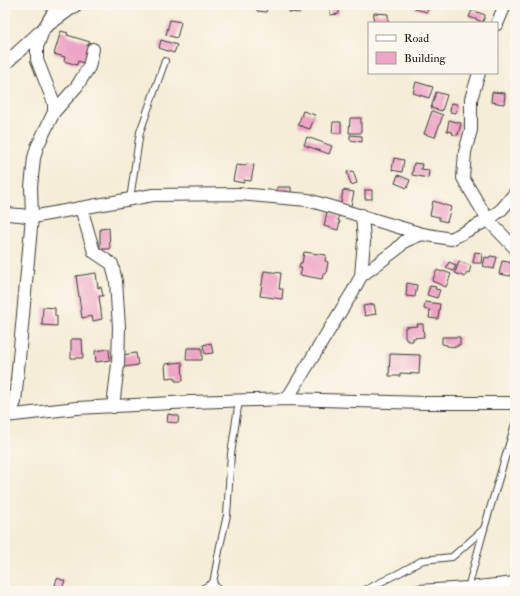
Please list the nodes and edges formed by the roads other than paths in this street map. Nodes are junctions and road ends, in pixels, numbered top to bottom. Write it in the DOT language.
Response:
graph roads {
  1 [pos="58,5"];
  2 [pos="76,5"];
  3 [pos="505,5"];
  4 [pos="498,22"];
  5 [pos="44,28"];
  6 [pos="93,49"];
  7 [pos="165,61"];
  8 [pos="5,64"];
  9 [pos="479,74"];
  10 [pos="54,112"];
  11 [pos="515,193"];
  12 [pos="130,199"];
  13 [pos="81,208"];
  14 [pos="5,214"];
  15 [pos="362,215"];
  16 [pos="32,217"];
  17 [pos="488,220"];
  18 [pos="422,234"];
  19 [pos="515,248"];
  20 [pos="361,276"];
  21 [pos="287,399"];
  22 [pos="239,400"];
  23 [pos="515,403"];
  24 [pos="113,407"];
  25 [pos="6,417"];
  26 [pos="515,424"];
  27 [pos="484,529"];
  28 [pos="213,583"];
  29 [pos="515,583"];
  30 [pos="468,588"];
  31 [pos="198,591"];
  32 [pos="219,591"];
  33 [pos="363,591"];
  34 [pos="419,591"];
  1 -- 5 [label="street"];
  2 -- 5 [label="street"];
  3 -- 4 [label="street"];
  5 -- 8 [label="street"];
  5 -- 10 [label="street"];
  6 -- 10 [label="street"];
  7 -- 12 [label="lane"];
  9 -- 17 [label="street"];
  10 -- 16 [label="street"];
  11 -- 17 [label="street"];
  12 -- 13 [label="street"];
  12 -- 15 [label="street"];
  13 -- 16 [label="street"];
  13 -- 24 [label="street"];
  14 -- 16 [label="street"];
  15 -- 18 [label="street"];
  15 -- 20 [label="street"];
  16 -- 25 [label="street"];
  17 -- 18 [label="street"];
  17 -- 19 [label="street"];
  18 -- 20 [label="street"];
  20 -- 21 [label="street"];
  21 -- 22 [label="street"];
  21 -- 23 [label="street"];
  22 -- 24 [label="street"];
  22 -- 28 [label="lane"];
  24 -- 25 [label="street"];
  26 -- 27 [label="lane"];
  27 -- 30 [label="lane"];
  27 -- 33 [label="lane"];
  28 -- 31 [label="lane"];
  28 -- 32 [label="lane"];
  29 -- 30 [label="street"];
  30 -- 34 [label="street"];
}
